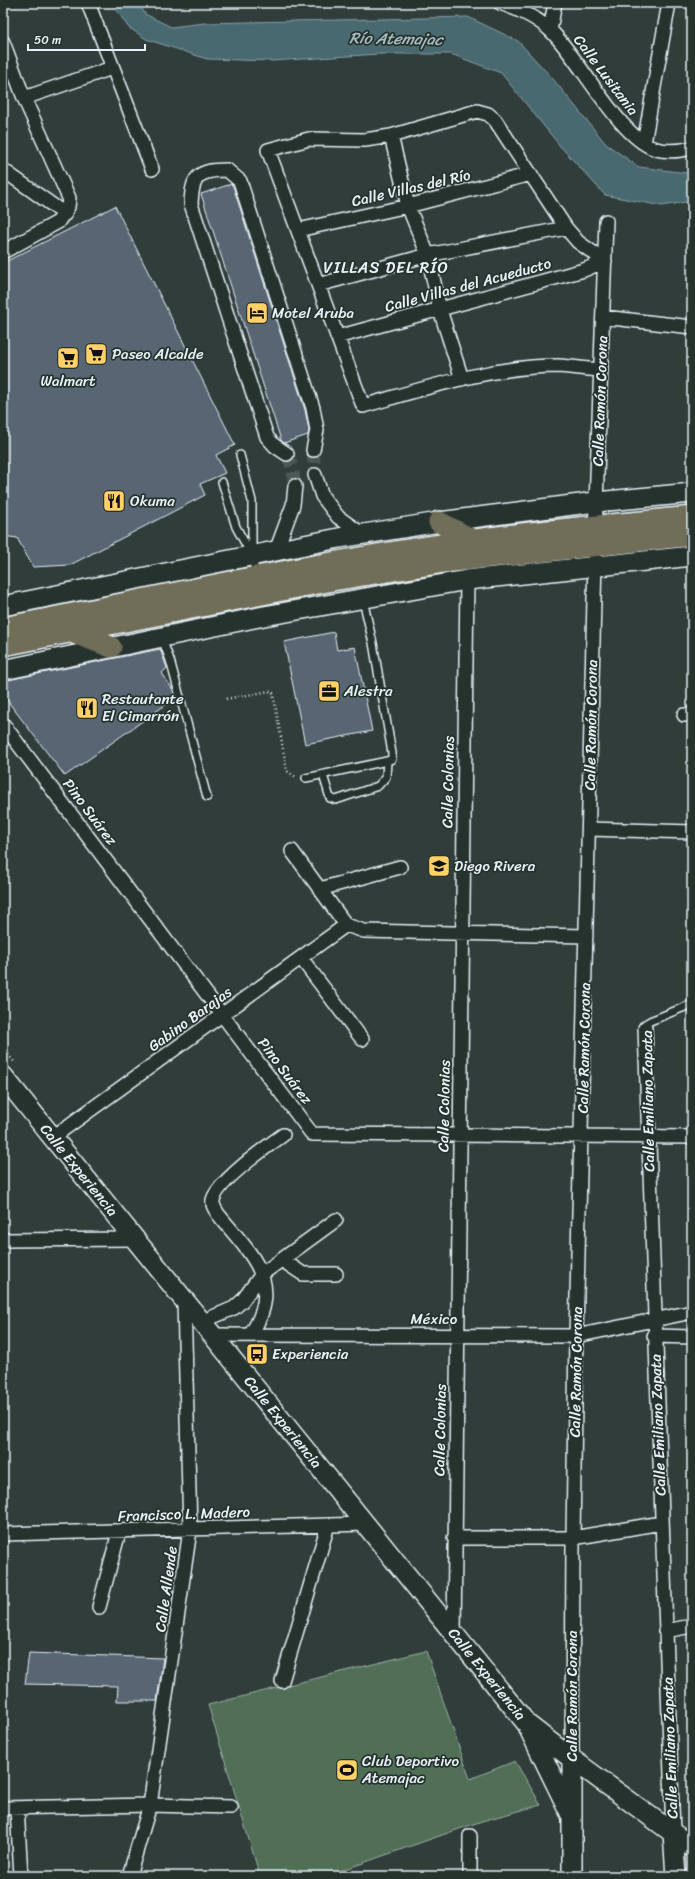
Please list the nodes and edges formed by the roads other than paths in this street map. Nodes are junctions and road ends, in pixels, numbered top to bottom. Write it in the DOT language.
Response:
graph roads {
  1 [pos="88,3"];
  2 [pos="500,3"];
  3 [pos="555,3"];
  4 [pos="669,3"];
  5 [pos="550,30"];
  6 [pos="3,42"];
  7 [pos="112,68"];
  8 [pos="24,98"];
  9 [pos="391,136"];
  10 [pos="644,143"];
  11 [pos="692,148"];
  12 [pos="152,169"];
  13 [pos="3,170"];
  14 [pos="531,174"];
  15 [pos="408,206"];
  16 [pos="65,214"];
  17 [pos="606,221"];
  18 [pos="566,228"];
  19 [pos="298,230"];
  20 [pos="3,252"];
  21 [pos="428,255"];
  22 [pos="604,261"];
  23 [pos="318,285"];
  24 [pos="440,310"];
  25 [pos="603,317"];
  26 [pos="692,327"];
  27 [pos="337,337"];
  28 [pos="601,370"];
  29 [pos="462,379"];
  30 [pos="313,450"];
  31 [pos="287,454"];
  32 [pos="240,455"];
  33 [pos="315,475"];
  34 [pos="222,482"];
  35 [pos="295,486"];
  36 [pos="692,493"];
  37 [pos="596,502"];
  38 [pos="692,517"];
  39 [pos="439,522"];
  40 [pos="362,534"];
  41 [pos="595,535"];
  42 [pos="692,535"];
  43 [pos="473,540"];
  44 [pos="276,551"];
  45 [pos="252,556"];
  46 [pos="692,556"];
  47 [pos="595,566"];
  48 [pos="466,580"];
  49 [pos="260,595"];
  50 [pos="363,598"];
  51 [pos="3,606"];
  52 [pos="3,628"];
  53 [pos="71,632"];
  54 [pos="161,637"];
  55 [pos="3,645"];
  56 [pos="111,647"];
  57 [pos="3,670"];
  58 [pos="3,724"];
  59 [pos="388,762"];
  60 [pos="323,774"];
  61 [pos="306,778"];
  62 [pos="208,798"];
  63 [pos="589,829"];
  64 [pos="692,832"];
  65 [pos="292,851"];
  66 [pos="400,867"];
  67 [pos="320,890"];
  68 [pos="346,926"];
  69 [pos="462,934"];
  70 [pos="586,936"];
  71 [pos="302,958"];
  72 [pos="692,1004"];
  73 [pos="222,1015"];
  74 [pos="644,1028"];
  75 [pos="362,1039"];
  76 [pos="3,1076"];
  77 [pos="283,1135"];
  78 [pos="459,1135"];
  79 [pos="582,1136"];
  80 [pos="648,1137"];
  81 [pos="692,1137"];
  82 [pos="53,1138"];
  83 [pos="336,1220"];
  84 [pos="134,1239"];
  85 [pos="3,1240"];
  86 [pos="282,1260"];
  87 [pos="262,1274"];
  88 [pos="336,1274"];
  89 [pos="184,1302"];
  90 [pos="692,1312"];
  91 [pos="654,1320"];
  92 [pos="206,1329"];
  93 [pos="250,1335"];
  94 [pos="457,1335"];
  95 [pos="576,1336"];
  96 [pos="654,1336"];
  97 [pos="692,1337"];
  98 [pos="661,1523"];
  99 [pos="366,1524"];
  100 [pos="328,1525"];
  101 [pos="190,1530"];
  102 [pos="119,1532"];
  103 [pos="3,1534"];
  104 [pos="454,1538"];
  105 [pos="573,1538"];
  106 [pos="99,1607"];
  107 [pos="692,1626"];
  108 [pos="665,1631"];
  109 [pos="454,1633"];
  110 [pos="282,1681"];
  111 [pos="527,1724"];
  112 [pos="572,1759"];
  113 [pos="150,1805"];
  114 [pos="231,1807"];
  115 [pos="3,1808"];
  116 [pos="17,1808"];
  117 [pos="572,1816"];
  118 [pos="673,1833"];
  119 [pos="470,1836"];
  120 [pos="692,1847"];
  121 [pos="21,1876"];
  122 [pos="130,1876"];
  123 [pos="470,1876"];
  124 [pos="572,1876"];
  125 [pos="676,1876"];
  1 -- 7 [label="street"];
  2 -- 5 [label="street, Calle Lusitania"];
  3 -- 5 [label="street"];
  4 -- 10 [label="street"];
  5 -- 10 [label="street, Calle Lusitania"];
  6 -- 8 [label="street"];
  7 -- 8 [label="street"];
  7 -- 12 [label="street"];
  8 -- 16 [label="street"];
  9 -- 14 [label="street"];
  9 -- 15 [label="street"];
  9 -- 19 [label="street"];
  10 -- 11 [label="street, Calle Lusitania"];
  13 -- 16 [label="street"];
  14 -- 15 [label="street, Calle Villas del Río"];
  14 -- 18 [label="street"];
  15 -- 19 [label="street, Calle Villas del Río"];
  15 -- 21 [label="street"];
  16 -- 20 [label="street"];
  17 -- 22 [label="street, Calle Ramón Corona"];
  18 -- 21 [label="street"];
  18 -- 22 [label="street"];
  19 -- 23 [label="street"];
  21 -- 23 [label="street"];
  21 -- 24 [label="street"];
  22 -- 24 [label="street, Calle Villas del Acueducto"];
  22 -- 25 [label="street, Calle Ramón Corona"];
  23 -- 27 [label="street"];
  24 -- 27 [label="street, Calle Villas del Acueducto"];
  24 -- 29 [label="street"];
  25 -- 26 [label="street"];
  25 -- 28 [label="street, Calle Ramón Corona"];
  27 -- 29 [label="street"];
  28 -- 29 [label="street"];
  28 -- 37 [label="street, Calle Ramón Corona"];
  30 -- 31 [label="street"];
  32 -- 45 [label="lane"];
  33 -- 40 [label="street"];
  34 -- 45 [label="lane"];
  35 -- 44 [label="street"];
  36 -- 37 [label="street"];
  37 -- 39 [label="street"];
  37 -- 41 [label="street, Calle Ramón Corona"];
  38 -- 41 [label="main road"];
  39 -- 40 [label="street"];
  39 -- 43 [label="main road"];
  40 -- 44 [label="street"];
  41 -- 42 [label="main road"];
  41 -- 43 [label="main road"];
  41 -- 47 [label="street, Calle Ramón Corona"];
  41 -- 49 [label="main road"];
  43 -- 49 [label="main road"];
  44 -- 45 [label="street"];
  45 -- 49 [label="lane"];
  45 -- 51 [label="street"];
  46 -- 47 [label="street"];
  47 -- 48 [label="street"];
  47 -- 63 [label="street, Calle Ramón Corona"];
  48 -- 50 [label="street"];
  48 -- 69 [label="street, Calle Colonias"];
  49 -- 50 [label="street"];
  49 -- 52 [label="main road"];
  49 -- 53 [label="main road"];
  49 -- 54 [label="street"];
  50 -- 59 [label="lane"];
  53 -- 55 [label="main road"];
  53 -- 56 [label="main road"];
  54 -- 56 [label="street"];
  54 -- 62 [label="lane"];
  56 -- 57 [label="street"];
  58 -- 73 [label="street, Pino Suárez"];
  59 -- 60 [label="lane"];
  59 -- 60 [label="lane"];
  60 -- 61 [label="lane"];
  63 -- 64 [label="street"];
  63 -- 70 [label="street, Calle Ramón Corona"];
  65 -- 67 [label="street"];
  66 -- 67 [label="street"];
  67 -- 68 [label="street"];
  68 -- 69 [label="street"];
  68 -- 71 [label="street, Gabino Barajas"];
  69 -- 70 [label="street"];
  69 -- 78 [label="street, Calle Colonias"];
  70 -- 79 [label="street, Calle Ramón Corona"];
  71 -- 73 [label="street, Gabino Barajas"];
  71 -- 75 [label="street"];
  72 -- 74 [label="lane, Calle Emiliano Zapata"];
  73 -- 78 [label="street, Pino Suárez"];
  73 -- 82 [label="street, Gabino Barajas"];
  74 -- 80 [label="street, Calle Emiliano Zapata"];
  76 -- 82 [label="street, Calle Experiencia"];
  77 -- 87 [label="street"];
  78 -- 79 [label="street, Pino Suárez"];
  78 -- 94 [label="street, Calle Colonias"];
  79 -- 80 [label="street, Pino Suárez"];
  79 -- 95 [label="street, Calle Ramón Corona"];
  80 -- 81 [label="street, Pino Suárez"];
  80 -- 91 [label="street, Calle Emiliano Zapata"];
  82 -- 84 [label="street, Calle Experiencia"];
  83 -- 86 [label="street"];
  84 -- 85 [label="street"];
  84 -- 89 [label="street, Calle Experiencia"];
  86 -- 87 [label="street"];
  86 -- 88 [label="street"];
  87 -- 92 [label="street"];
  87 -- 93 [label="street"];
  89 -- 92 [label="street, Calle Experiencia"];
  89 -- 101 [label="street, Calle Allende"];
  90 -- 91 [label="street, México"];
  91 -- 95 [label="street, México"];
  91 -- 96 [label="street, Calle Emiliano Zapata"];
  92 -- 93 [label="street, México"];
  92 -- 99 [label="street, Calle Experiencia"];
  93 -- 94 [label="street, México"];
  94 -- 95 [label="street, México"];
  94 -- 104 [label="street, Calle Colonias"];
  95 -- 105 [label="street, Calle Ramón Corona"];
  96 -- 97 [label="street"];
  96 -- 98 [label="street, Calle Emiliano Zapata"];
  98 -- 105 [label="street"];
  98 -- 108 [label="street, Calle Emiliano Zapata"];
  99 -- 100 [label="street, Francisco L. Madero"];
  99 -- 109 [label="street, Calle Experiencia"];
  100 -- 101 [label="street, Francisco L. Madero"];
  100 -- 110 [label="street"];
  101 -- 102 [label="street, Francisco L. Madero"];
  101 -- 113 [label="street, Calle Allende"];
  102 -- 103 [label="street, Francisco L. Madero"];
  102 -- 106 [label="street"];
  104 -- 105 [label="street"];
  104 -- 109 [label="street, Calle Colonias"];
  105 -- 112 [label="street, Calle Ramón Corona"];
  107 -- 108 [label="street"];
  108 -- 118 [label="street, Calle Emiliano Zapata"];
  109 -- 111 [label="street, Calle Experiencia"];
  111 -- 112 [label="street, Calle Experiencia"];
  111 -- 117 [label="street"];
  112 -- 117 [label="street, Calle Ramón Corona"];
  112 -- 118 [label="street, Calle Experiencia"];
  113 -- 114 [label="street"];
  113 -- 116 [label="street"];
  113 -- 122 [label="street, Calle Allende"];
  115 -- 116 [label="street"];
  116 -- 121 [label="street"];
  117 -- 124 [label="street, Calle Ramón Corona"];
  118 -- 120 [label="street, Calle Experiencia"];
  118 -- 125 [label="street, Calle Emiliano Zapata"];
  119 -- 123 [label="street"];
}
